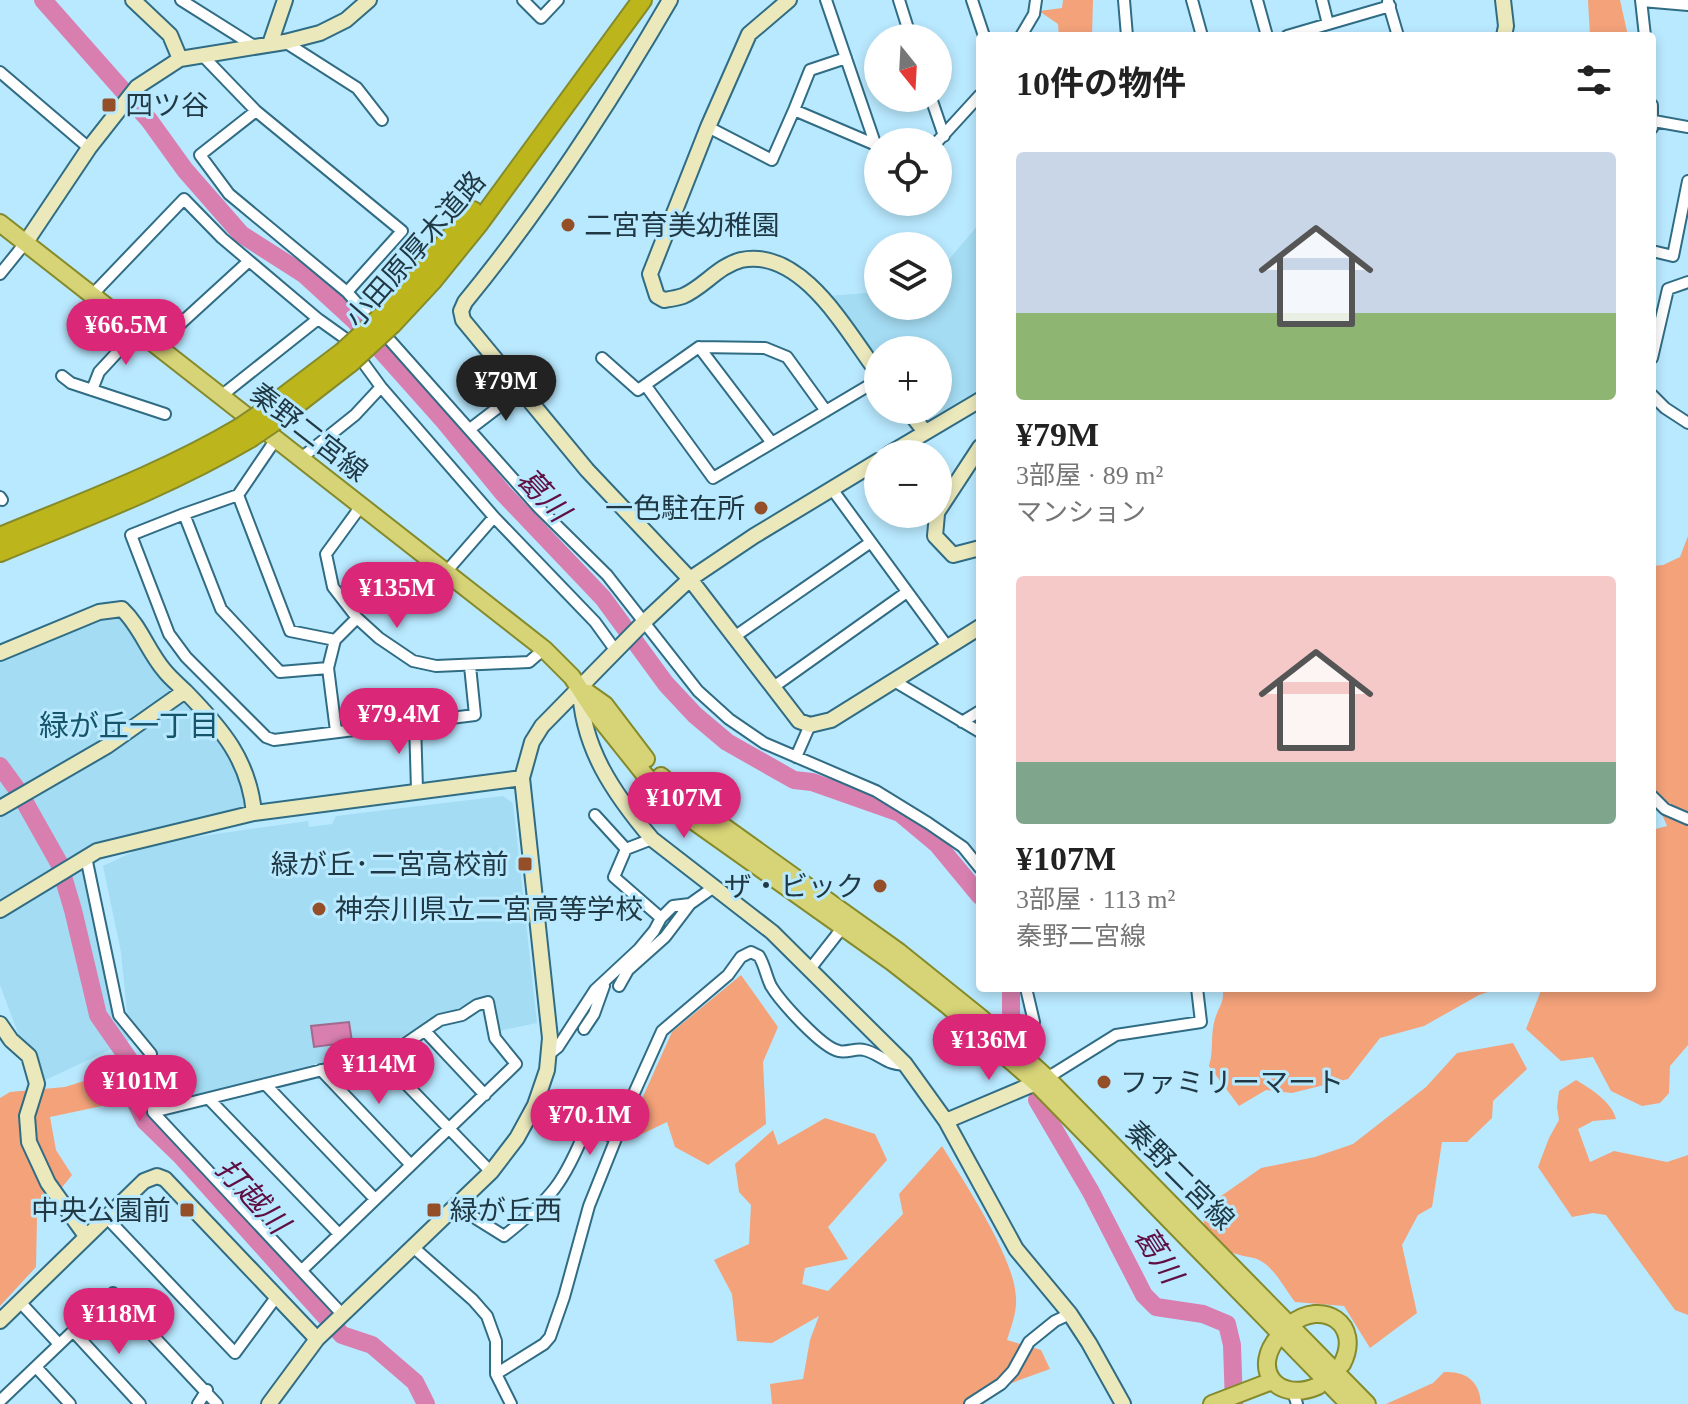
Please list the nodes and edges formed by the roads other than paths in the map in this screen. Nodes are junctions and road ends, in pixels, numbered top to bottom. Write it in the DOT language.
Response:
graph roads {
  1 [pos="133,0"];
  2 [pos="181,0"];
  3 [pos="285,0"];
  4 [pos="369,0"];
  5 [pos="523,0"];
  6 [pos="558,0"];
  7 [pos="627,0"];
  8 [pos="642,0"];
  9 [pos="670,0"];
  10 [pos="789,0"];
  11 [pos="826,0"];
  12 [pos="899,0"];
  13 [pos="972,0"];
  14 [pos="1036,0"];
  15 [pos="1124,0"];
  16 [pos="1192,0"];
  17 [pos="1257,0"];
  18 [pos="1322,0"];
  19 [pos="1503,0"];
  20 [pos="1642,1"];
  21 [pos="1389,3"];
  22 [pos="1688,5"];
  23 [pos="907,24"];
  24 [pos="1328,24"];
  25 [pos="983,32"];
  26 [pos="1023,32"];
  27 [pos="1127,32"];
  28 [pos="1201,32"];
  29 [pos="1266,32"];
  30 [pos="1301,32"];
  31 [pos="1397,32"];
  32 [pos="1504,32"];
  33 [pos="1645,32"];
  34 [pos="278,43"];
  35 [pos="254,46"];
  36 [pos="202,55"];
  37 [pos="846,58"];
  38 [pos="180,59"];
  39 [pos="0,72"];
  40 [pos="976,100"];
  41 [pos="794,110"];
  42 [pos="256,111"];
  43 [pos="382,120"];
  44 [pos="1656,125"];
  45 [pos="708,127"];
  46 [pos="1688,127"];
  47 [pos="870,128"];
  48 [pos="951,128"];
  49 [pos="864,142"];
  50 [pos="89,148"];
  51 [pos="1688,181"];
  52 [pos="3,229"];
  53 [pos="26,242"];
  54 [pos="1656,252"];
  55 [pos="249,261"];
  56 [pos="0,274"];
  57 [pos="1688,282"];
  58 [pos="347,292"];
  59 [pos="92,295"];
  60 [pos="318,319"];
  61 [pos="388,319"];
  62 [pos="137,331"];
  63 [pos="1656,341"];
  64 [pos="156,346"];
  65 [pos="699,347"];
  66 [pos="864,354"];
  67 [pos="602,358"];
  68 [pos="62,376"];
  69 [pos="646,386"];
  70 [pos="381,387"];
  71 [pos="864,388"];
  72 [pos="92,390"];
  73 [pos="521,390"];
  74 [pos="221,396"];
  75 [pos="1656,399"];
  76 [pos="976,402"];
  77 [pos="826,411"];
  78 [pos="165,414"];
  79 [pos="1688,423"];
  80 [pos="272,424"];
  81 [pos="919,424"];
  82 [pos="470,429"];
  83 [pos="925,432"];
  84 [pos="245,433"];
  85 [pos="912,440"];
  86 [pos="772,443"];
  87 [pos="976,453"];
  88 [pos="300,459"];
  89 [pos="864,470"];
  90 [pos="832,489"];
  91 [pos="952,490"];
  92 [pos="238,495"];
  93 [pos="361,506"];
  94 [pos="184,514"];
  95 [pos="494,517"];
  96 [pos="936,528"];
  97 [pos="0,537"];
  98 [pos="871,542"];
  99 [pos="976,549"];
  100 [pos="0,552"];
  101 [pos="446,572"];
  102 [pos="690,579"];
  103 [pos="907,592"];
  104 [pos="357,618"];
  105 [pos="642,624"];
  106 [pos="976,629"];
  107 [pos="734,637"];
  108 [pos="335,640"];
  109 [pos="947,646"];
  110 [pos="619,648"];
  111 [pos="544,649"];
  112 [pos="0,653"];
  113 [pos="470,666"];
  114 [pos="328,668"];
  115 [pos="894,681"];
  116 [pos="580,687"];
  117 [pos="772,688"];
  118 [pos="185,691"];
  119 [pos="976,713"];
  120 [pos="415,722"];
  121 [pos="962,722"];
  122 [pos="810,725"];
  123 [pos="976,730"];
  124 [pos="336,731"];
  125 [pos="620,744"];
  126 [pos="796,757"];
  127 [pos="596,758"];
  128 [pos="522,778"];
  129 [pos="417,790"];
  130 [pos="1656,800"];
  131 [pos="0,808"];
  132 [pos="254,813"];
  133 [pos="595,815"];
  134 [pos="1688,819"];
  135 [pos="652,839"];
  136 [pos="626,849"];
  137 [pos="86,858"];
  138 [pos="976,863"];
  139 [pos="714,887"];
  140 [pos="690,904"];
  141 [pos="0,910"];
  142 [pos="661,918"];
  143 [pos="847,922"];
  144 [pos="810,969"];
  145 [pos="608,977"];
  146 [pos="619,986"];
  147 [pos="1027,992"];
  148 [pos="1197,992"];
  149 [pos="0,1024"];
  150 [pos="584,1029"];
  151 [pos="425,1031"];
  152 [pos="1011,1045"];
  153 [pos="548,1055"];
  154 [pos="379,1056"];
  155 [pos="905,1064"];
  156 [pos="321,1070"];
  157 [pos="1041,1082"];
  158 [pos="266,1085"];
  159 [pos="485,1095"];
  160 [pos="210,1100"];
  161 [pos="535,1105"];
  162 [pos="153,1112"];
  163 [pos="946,1121"];
  164 [pos="587,1126"];
  165 [pos="450,1130"];
  166 [pos="616,1138"];
  167 [pos="411,1165"];
  168 [pos="491,1172"];
  169 [pos="375,1199"];
  170 [pos="456,1206"];
  171 [pos="106,1217"];
  172 [pos="339,1234"];
  173 [pos="86,1236"];
  174 [pos="413,1247"];
  175 [pos="302,1270"];
  176 [pos="277,1296"];
  177 [pos="20,1302"];
  178 [pos="1070,1314"];
  179 [pos="340,1316"];
  180 [pos="0,1321"];
  181 [pos="1285,1329"];
  182 [pos="73,1331"];
  183 [pos="319,1336"];
  184 [pos="59,1344"];
  185 [pos="1342,1364"];
  186 [pos="36,1367"];
  187 [pos="496,1374"];
  188 [pos="1272,1381"];
  189 [pos="1318,1386"];
  190 [pos="207,1390"];
  191 [pos="1295,1398"];
  192 [pos="1219,1401"];
  193 [pos="2,1402"];
  194 [pos="70,1404"];
  195 [pos="140,1404"];
  196 [pos="198,1404"];
  197 [pos="217,1404"];
  198 [pos="269,1404"];
  199 [pos="511,1404"];
  200 [pos="970,1404"];
  201 [pos="1123,1404"];
  202 [pos="1349,1404"];
  203 [pos="1367,1404"];
  1 -- 38 [label="street"];
  2 -- 35 [label="street"];
  3 -- 34 [label="street"];
  4 -- 34 [label="street"];
  5 -- 6 [label="street"];
  7 -- 61 [label="highway, 小田原厚木道路"];
  8 -- 61 [label="highway, 小田原厚木道路"];
  9 -- 73 [label="street"];
  10 -- 45 [label="street"];
  11 -- 37 [label="street"];
  12 -- 23 [label="street"];
  13 -- 25 [label="street"];
  14 -- 26 [label="street"];
  15 -- 27 [label="street"];
  16 -- 28 [label="street"];
  17 -- 29 [label="street"];
  18 -- 24 [label="street"];
  19 -- 32 [label="street"];
  20 -- 22 [label="street"];
  20 -- 33 [label="street"];
  21 -- 24 [label="street"];
  21 -- 31 [label="street"];
  24 -- 30 [label="street"];
  34 -- 35 [label="street"];
  34 -- 43 [label="street"];
  35 -- 36 [label="street"];
  36 -- 38 [label="street"];
  36 -- 42 [label="street"];
  37 -- 41 [label="street"];
  37 -- 47 [label="street"];
  38 -- 50 [label="street"];
  39 -- 50 [label="street"];
  40 -- 48 [label="street"];
  41 -- 45 [label="street"];
  41 -- 49 [label="street"];
  42 -- 58 [label="street"];
  42 -- 58 [label="street"];
  44 -- 46 [label="street"];
  45 -- 66 [label="street"];
  50 -- 53 [label="street"];
  51 -- 54 [label="street"];
  52 -- 53 [label="main road, 秦野二宮線"];
  53 -- 56 [label="street"];
  53 -- 59 [label="main road, 秦野二宮線"];
  55 -- 59 [label="street"];
  55 -- 60 [label="street"];
  55 -- 64 [label="street"];
  57 -- 63 [label="street"];
  58 -- 82 [label="street"];
  59 -- 62 [label="main road, 秦野二宮線"];
  60 -- 70 [label="street"];
  60 -- 74 [label="street"];
  61 -- 80 [label="highway, 小田原厚木道路, bridge"];
  62 -- 64 [label="main road, 秦野二宮線"];
  62 -- 72 [label="street"];
  64 -- 74 [label="main road, 秦野二宮線"];
  65 -- 69 [label="street"];
  65 -- 77 [label="street"];
  65 -- 86 [label="street"];
  67 -- 69 [label="street"];
  68 -- 72 [label="street"];
  69 -- 86 [label="street"];
  70 -- 88 [label="street"];
  70 -- 95 [label="street"];
  71 -- 77 [label="street"];
  72 -- 78 [label="street"];
  73 -- 82 [label="street"];
  73 -- 102 [label="street"];
  74 -- 80 [label="main road, 秦野二宮線"];
  75 -- 79 [label="street"];
  76 -- 83 [label="street"];
  77 -- 86 [label="street"];
  80 -- 84 [label="highway, 小田原厚木道路, bridge"];
  80 -- 88 [label="main road, 秦野二宮線"];
  80 -- 92 [label="street"];
  81 -- 83 [label="street"];
  82 -- 105 [label="street"];
  83 -- 85 [label="street"];
  84 -- 97 [label="highway, 小田原厚木道路"];
  84 -- 100 [label="highway, 小田原厚木道路"];
  87 -- 91 [label="street"];
  88 -- 93 [label="main road, 秦野二宮線"];
  89 -- 90 [label="street"];
  90 -- 98 [label="street"];
  90 -- 102 [label="street"];
  92 -- 94 [label="street"];
  92 -- 108 [label="street"];
  93 -- 101 [label="main road, 秦野二宮線"];
  93 -- 104 [label="street"];
  94 -- 114 [label="street"];
  94 -- 124 [label="street"];
  95 -- 101 [label="street"];
  95 -- 110 [label="street"];
  96 -- 99 [label="street"];
  98 -- 103 [label="street"];
  98 -- 107 [label="street"];
  101 -- 111 [label="main road, 秦野二宮線"];
  102 -- 105 [label="street"];
  102 -- 107 [label="street"];
  103 -- 109 [label="street"];
  103 -- 117 [label="street"];
  104 -- 108 [label="street"];
  104 -- 113 [label="street"];
  105 -- 110 [label="street"];
  105 -- 126 [label="street"];
  106 -- 109 [label="street"];
  107 -- 117 [label="street"];
  108 -- 114 [label="street"];
  109 -- 115 [label="street"];
  110 -- 116 [label="street"];
  111 -- 113 [label="street"];
  111 -- 116 [label="main road, 秦野二宮線"];
  112 -- 118 [label="street"];
  113 -- 120 [label="street"];
  114 -- 124 [label="street"];
  115 -- 121 [label="street"];
  115 -- 122 [label="street"];
  116 -- 125 [label="main road, 秦野二宮線"];
  116 -- 127 [label="street"];
  116 -- 128 [label="street"];
  116 -- 143 [label="main road, 秦野二宮線"];
  117 -- 122 [label="street"];
  118 -- 131 [label="street"];
  118 -- 132 [label="street"];
  119 -- 121 [label="street"];
  120 -- 124 [label="street"];
  120 -- 129 [label="street"];
  121 -- 123 [label="street"];
  122 -- 126 [label="street"];
  125 -- 127 [label="street"];
  125 -- 143 [label="main road, 秦野二宮線"];
  126 -- 138 [label="street"];
  127 -- 135 [label="street"];
  128 -- 129 [label="street"];
  128 -- 153 [label="street"];
  129 -- 132 [label="street"];
  130 -- 134 [label="street"];
  132 -- 137 [label="street"];
  133 -- 136 [label="street"];
  135 -- 136 [label="street"];
  135 -- 139 [label="street"];
  136 -- 142 [label="street"];
  137 -- 141 [label="street"];
  137 -- 162 [label="street"];
  139 -- 140 [label="street"];
  139 -- 144 [label="street"];
  140 -- 142 [label="street"];
  140 -- 146 [label="street"];
  142 -- 145 [label="street"];
  143 -- 144 [label="street"];
  143 -- 152 [label="main road, 秦野二宮線"];
  143 -- 157 [label="main road, 秦野二宮線"];
  144 -- 155 [label="street"];
  145 -- 150 [label="street"];
  145 -- 153 [label="street"];
  147 -- 152 [label="street"];
  148 -- 157 [label="street"];
  149 -- 173 [label="street"];
  151 -- 154 [label="street"];
  151 -- 159 [label="street"];
  151 -- 159 [label="street"];
  152 -- 157 [label="main road, 秦野二宮線"];
  153 -- 161 [label="street"];
  154 -- 156 [label="street"];
  154 -- 165 [label="street"];
  155 -- 163 [label="street"];
  155 -- 166 [label="street"];
  156 -- 158 [label="street"];
  156 -- 167 [label="street"];
  157 -- 163 [label="street"];
  157 -- 181 [label="main road, 秦野二宮線"];
  157 -- 181 [label="main road, 秦野二宮線"];
  158 -- 160 [label="street"];
  158 -- 169 [label="street"];
  159 -- 165 [label="street"];
  160 -- 162 [label="street"];
  160 -- 172 [label="street"];
  161 -- 164 [label="street"];
  161 -- 168 [label="street"];
  162 -- 175 [label="street"];
  163 -- 178 [label="street"];
  164 -- 166 [label="street"];
  164 -- 170 [label="street"];
  165 -- 167 [label="street"];
  165 -- 168 [label="street"];
  166 -- 187 [label="street"];
  167 -- 169 [label="street"];
  168 -- 170 [label="street"];
  169 -- 172 [label="street"];
  170 -- 174 [label="street"];
  171 -- 173 [label="street"];
  171 -- 176 [label="street"];
  171 -- 176 [label="street"];
  172 -- 175 [label="street"];
  173 -- 177 [label="street"];
  174 -- 179 [label="street"];
  174 -- 187 [label="street"];
  175 -- 179 [label="street"];
  176 -- 183 [label="street"];
  177 -- 180 [label="street"];
  177 -- 184 [label="street"];
  178 -- 200 [label="street"];
  178 -- 201 [label="street"];
  179 -- 183 [label="street"];
  181 -- 185 [label="main road"];
  181 -- 188 [label="main road"];
  181 -- 202 [label="main road, 秦野二宮線"];
  181 -- 203 [label="main road, 秦野二宮線"];
  182 -- 184 [label="street"];
  182 -- 190 [label="street"];
  182 -- 195 [label="street"];
  183 -- 198 [label="street"];
  184 -- 186 [label="street"];
  186 -- 193 [label="street"];
  186 -- 194 [label="street"];
  187 -- 199 [label="street"];
  188 -- 191 [label="main road"];
  188 -- 192 [label="main road"];
  189 -- 191 [label="main road"];
  190 -- 196 [label="street"];
  190 -- 197 [label="street"];
}
